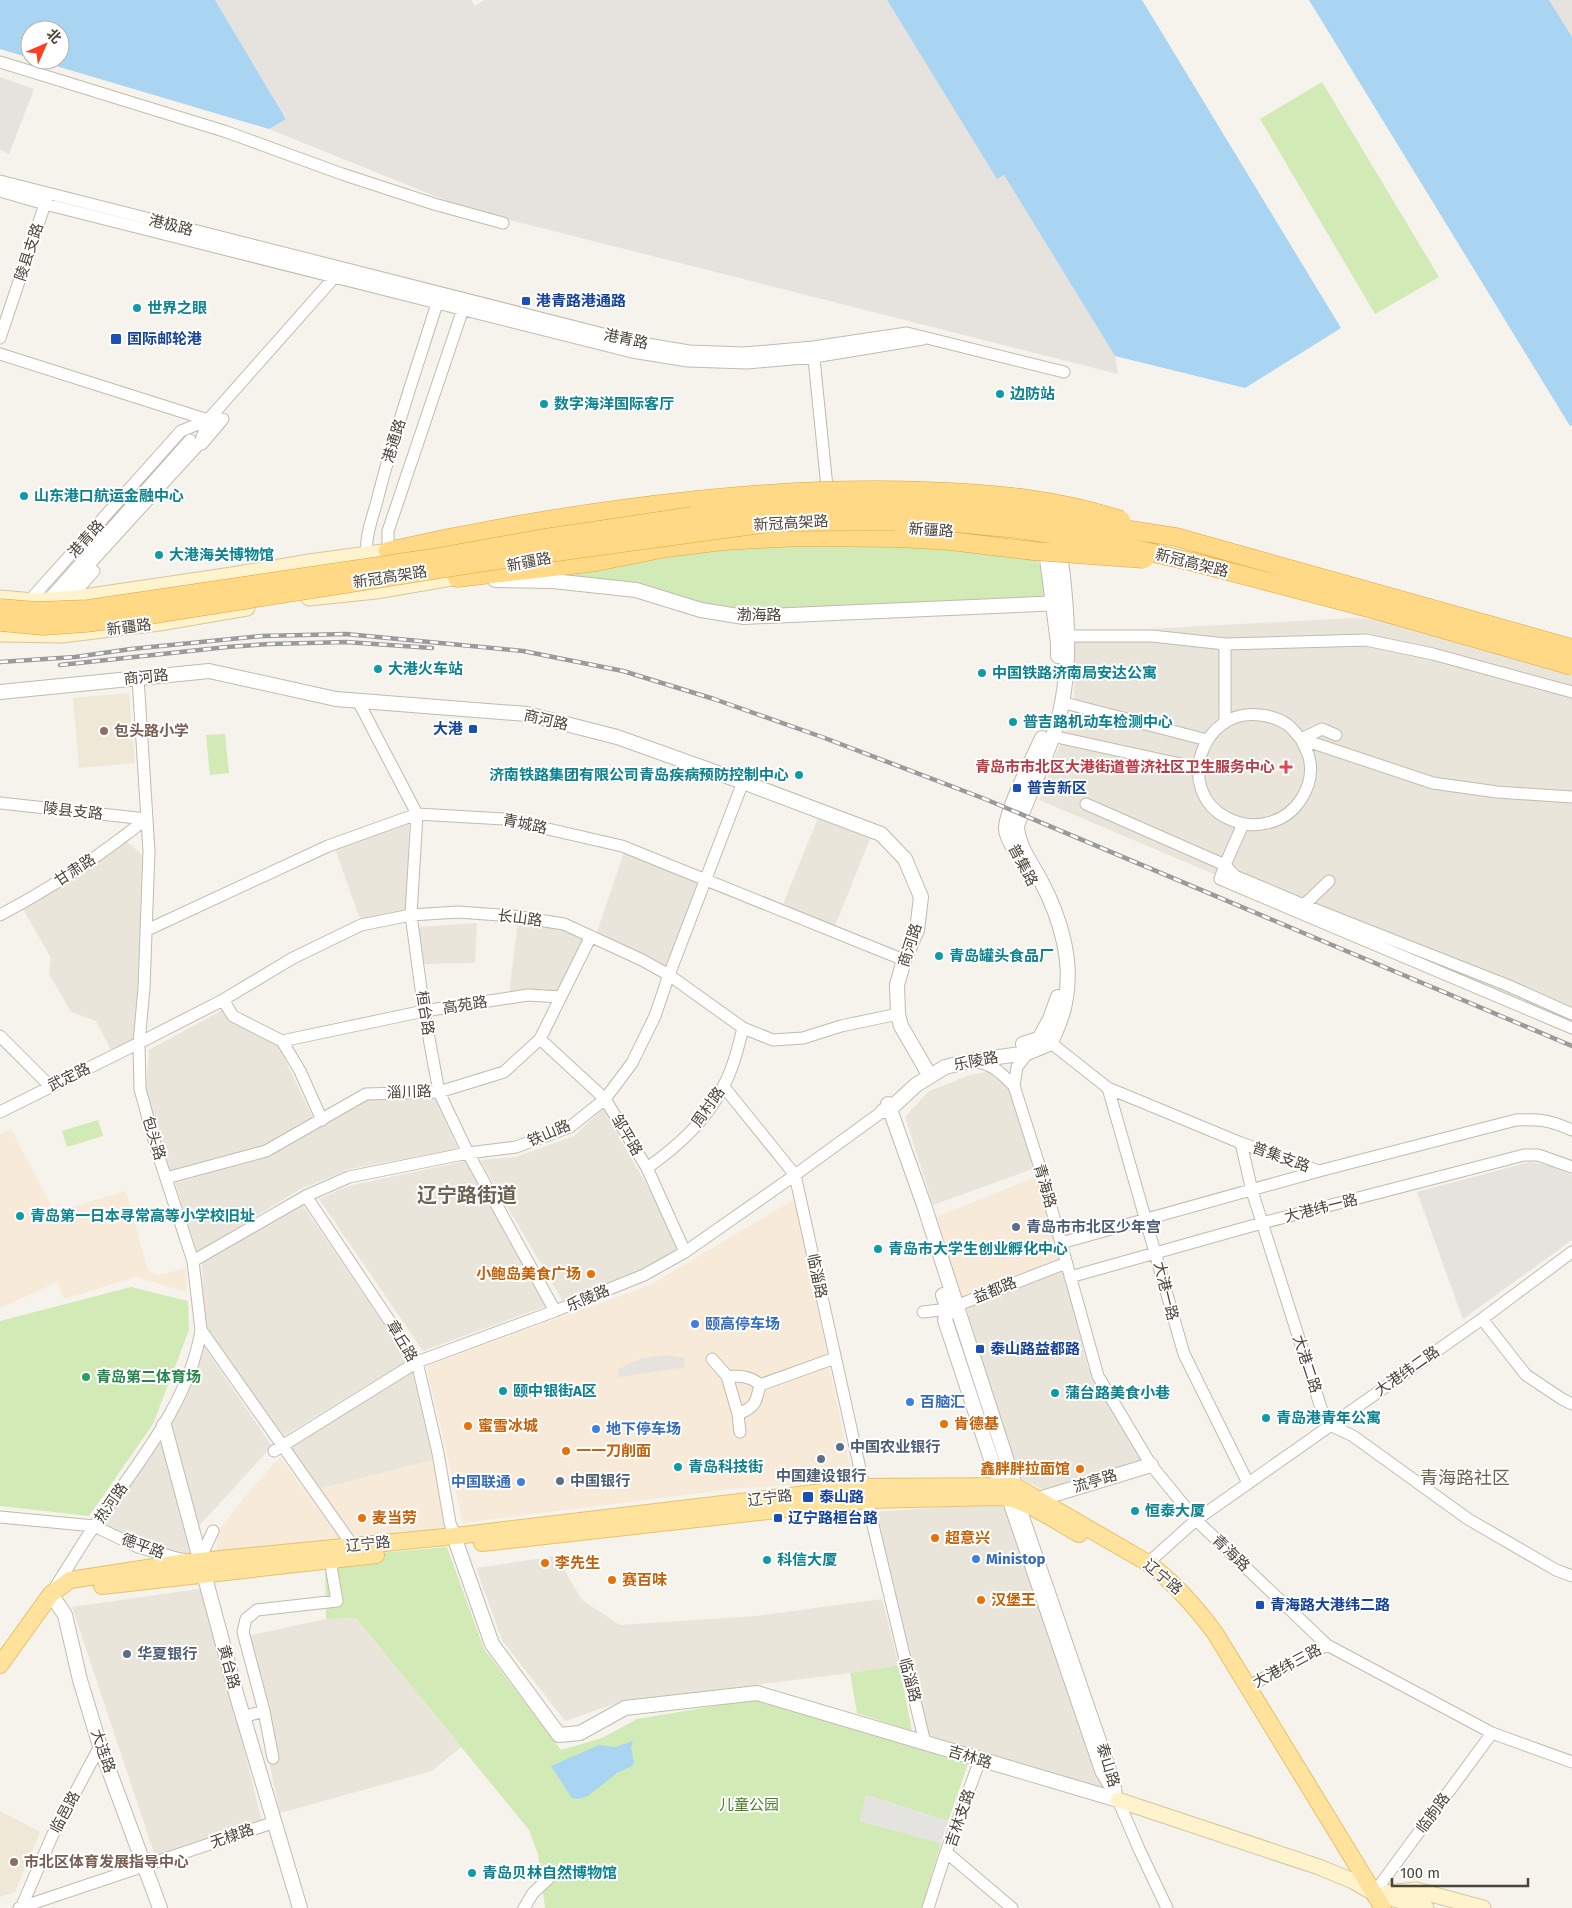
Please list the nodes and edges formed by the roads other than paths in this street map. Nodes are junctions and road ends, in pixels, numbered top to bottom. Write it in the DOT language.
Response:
graph roads {
  1 [pos="0,62"];
  2 [pos="0,181"];
  3 [pos="0,191"];
  4 [pos="47,199"];
  5 [pos="503,223"];
  6 [pos="338,272"];
  7 [pos="438,298"];
  8 [pos="464,305"];
  9 [pos="0,338"];
  10 [pos="813,352"];
  11 [pos="0,354"];
  12 [pos="1064,372"];
  13 [pos="223,419"];
  14 [pos="208,420"];
  15 [pos="190,440"];
  16 [pos="828,497"];
  17 [pos="1048,506"];
  18 [pos="1176,538"];
  19 [pos="1052,544"];
  20 [pos="388,551"];
  21 [pos="366,554"];
  22 [pos="1193,562"];
  23 [pos="456,578"];
  24 [pos="399,587"];
  25 [pos="376,592"];
  26 [pos="0,598"];
  27 [pos="68,598"];
  28 [pos="30,600"];
  29 [pos="48,600"];
  30 [pos="1059,603"];
  31 [pos="0,608"];
  32 [pos="0,622"];
  33 [pos="0,634"];
  34 [pos="1067,636"];
  35 [pos="1225,644"];
  36 [pos="1572,648"];
  37 [pos="1572,666"];
  38 [pos="138,678"];
  39 [pos="0,692"];
  40 [pos="1572,692"];
  41 [pos="358,700"];
  42 [pos="1061,702"];
  43 [pos="1225,722"];
  44 [pos="1336,734"];
  45 [pos="1052,736"];
  46 [pos="1301,739"];
  47 [pos="1207,740"];
  48 [pos="1199,768"];
  49 [pos="743,782"];
  50 [pos="1572,797"];
  51 [pos="0,804"];
  52 [pos="1086,804"];
  53 [pos="417,814"];
  54 [pos="146,819"];
  55 [pos="1244,824"];
  56 [pos="1225,865"];
  57 [pos="705,880"];
  58 [pos="1329,881"];
  59 [pos="1304,905"];
  60 [pos="0,915"];
  61 [pos="411,915"];
  62 [pos="147,930"];
  63 [pos="591,936"];
  64 [pos="904,960"];
  65 [pos="669,975"];
  66 [pos="561,997"];
  67 [pos="223,1000"];
  68 [pos="424,1011"];
  69 [pos="898,1014"];
  70 [pos="1572,1014"];
  71 [pos="743,1028"];
  72 [pos="1572,1028"];
  73 [pos="0,1036"];
  74 [pos="540,1039"];
  75 [pos="282,1041"];
  76 [pos="1045,1041"];
  77 [pos="139,1043"];
  78 [pos="916,1051"];
  79 [pos="1027,1053"];
  80 [pos="970,1061"];
  81 [pos="931,1071"];
  82 [pos="912,1080"];
  83 [pos="50,1086"];
  84 [pos="1014,1086"];
  85 [pos="724,1087"];
  86 [pos="1108,1088"];
  87 [pos="439,1092"];
  88 [pos="605,1099"];
  89 [pos="887,1108"];
  90 [pos="0,1112"];
  91 [pos="322,1120"];
  92 [pos="1572,1130"];
  93 [pos="1241,1143"];
  94 [pos="468,1153"];
  95 [pos="1572,1167"];
  96 [pos="647,1168"];
  97 [pos="1320,1171"];
  98 [pos="796,1175"];
  99 [pos="166,1178"];
  100 [pos="1252,1191"];
  101 [pos="306,1196"];
  102 [pos="1144,1220"];
  103 [pos="1262,1223"];
  104 [pos="1061,1243"];
  105 [pos="685,1252"];
  106 [pos="1572,1252"];
  107 [pos="1156,1253"];
  108 [pos="193,1261"];
  109 [pos="1066,1263"];
  110 [pos="1070,1277"];
  111 [pos="952,1308"];
  112 [pos="555,1311"];
  113 [pos="924,1312"];
  114 [pos="1482,1319"];
  115 [pos="201,1330"];
  116 [pos="835,1358"];
  117 [pos="712,1359"];
  118 [pos="417,1362"];
  119 [pos="727,1376"];
  120 [pos="760,1384"];
  121 [pos="1572,1404"];
  122 [pos="738,1414"];
  123 [pos="164,1425"];
  124 [pos="1330,1425"];
  125 [pos="740,1432"];
  126 [pos="278,1449"];
  127 [pos="1151,1465"];
  128 [pos="1248,1484"];
  129 [pos="1011,1492"];
  130 [pos="865,1494"];
  131 [pos="1039,1499"];
  132 [pos="0,1516"];
  133 [pos="1196,1520"];
  134 [pos="94,1526"];
  135 [pos="213,1531"];
  136 [pos="456,1541"];
  137 [pos="353,1546"];
  138 [pos="330,1560"];
  139 [pos="1148,1563"];
  140 [pos="202,1568"];
  141 [pos="1572,1576"];
  142 [pos="54,1598"];
  143 [pos="1327,1645"];
  144 [pos="0,1665"];
  145 [pos="0,1678"];
  146 [pos="1247,1687"];
  147 [pos="264,1712"];
  148 [pos="243,1717"];
  149 [pos="1492,1733"];
  150 [pos="559,1735"];
  151 [pos="926,1743"];
  152 [pos="100,1746"];
  153 [pos="273,1758"];
  154 [pos="980,1760"];
  155 [pos="1572,1762"];
  156 [pos="1118,1800"];
  157 [pos="275,1822"];
  158 [pos="946,1852"];
  159 [pos="145,1866"];
  160 [pos="549,1878"];
  161 [pos="1354,1881"];
  162 [pos="1372,1901"];
  163 [pos="20,1908"];
  164 [pos="160,1908"];
  165 [pos="300,1908"];
  166 [pos="524,1908"];
  167 [pos="928,1908"];
  168 [pos="1012,1908"];
  169 [pos="1167,1908"];
  170 [pos="1383,1908"];
  171 [pos="1426,1908"];
  172 [pos="1483,1908"];
  1 -- 5 [label="street"];
  2 -- 4 [label="street, 港极路"];
  3 -- 4 [label="street, 港极路"];
  4 -- 6 [label="street, 港极路"];
  4 -- 9 [label="street, 陵县支路"];
  6 -- 7 [label="street, 港青路"];
  6 -- 14 [label="street, 港青路"];
  7 -- 8 [label="street, 港青路"];
  7 -- 21 [label="street, 港通路"];
  8 -- 10 [label="street, 港青路"];
  8 -- 20 [label="street, 港通路"];
  10 -- 12 [label="street, 港青路"];
  10 -- 16 [label="street"];
  11 -- 14 [label="street"];
  13 -- 27 [label="street"];
  14 -- 27 [label="street, 港青路"];
  14 -- 28 [label="street, 港青路"];
  15 -- 29 [label="street"];
  16 -- 17 [label="main road, 新疆路"];
  16 -- 20 [label="main road, 新疆路"];
  17 -- 19 [label="street"];
  18 -- 20 [label="highway, bridge"];
  18 -- 31 [label="highway, 新冠高架路, bridge"];
  18 -- 36 [label="highway, 新冠高架路, bridge"];
  19 -- 23 [label="main road, 新疆路"];
  19 -- 30 [label="street"];
  20 -- 21 [label="main road, 新疆路"];
  20 -- 24 [label="street, 港通路"];
  21 -- 25 [label="street, 港通路"];
  21 -- 27 [label="main road, 新疆路"];
  22 -- 23 [label="highway, bridge"];
  22 -- 32 [label="highway, 新冠高架路, bridge"];
  22 -- 37 [label="highway, 新冠高架路, bridge"];
  23 -- 24 [label="main road, 新疆路"];
  23 -- 30 [label="street, 渤海路"];
  24 -- 25 [label="main road, 新疆路"];
  25 -- 33 [label="main road, 新疆路"];
  26 -- 28 [label="main road, 新疆路"];
  27 -- 29 [label="main road, 新疆路"];
  28 -- 29 [label="main road, 新疆路"];
  30 -- 34 [label="street"];
  30 -- 76 [label="street, 普集路"];
  34 -- 35 [label="street"];
  34 -- 42 [label="street"];
  35 -- 40 [label="street"];
  35 -- 43 [label="street"];
  38 -- 39 [label="street, 商河路"];
  38 -- 41 [label="street, 商河路"];
  38 -- 54 [label="street, 包头路"];
  41 -- 49 [label="street, 商河路"];
  41 -- 53 [label="street"];
  42 -- 45 [label="street"];
  42 -- 47 [label="street"];
  43 -- 46 [label="street"];
  43 -- 47 [label="street"];
  44 -- 46 [label="street"];
  45 -- 48 [label="street"];
  45 -- 76 [label="street"];
  46 -- 50 [label="street"];
  46 -- 55 [label="street"];
  47 -- 48 [label="street"];
  48 -- 55 [label="street"];
  49 -- 57 [label="street, 铁山路"];
  49 -- 64 [label="street, 商河路"];
  51 -- 54 [label="street, 陵县支路"];
  52 -- 56 [label="street"];
  53 -- 57 [label="street, 青城路"];
  53 -- 61 [label="street, 桓台路"];
  53 -- 62 [label="street, 青城路"];
  54 -- 60 [label="street, 甘肃路"];
  54 -- 62 [label="street, 包头路"];
  55 -- 56 [label="street"];
  56 -- 59 [label="street"];
  56 -- 72 [label="street"];
  57 -- 64 [label="street, 青城路"];
  57 -- 65 [label="street, 铁山路"];
  58 -- 59 [label="street"];
  59 -- 70 [label="street"];
  61 -- 63 [label="street, 长山路"];
  61 -- 67 [label="street, 长山路"];
  61 -- 68 [label="street, 桓台路"];
  62 -- 77 [label="street, 包头路"];
  63 -- 65 [label="street, 长山路"];
  63 -- 66 [label="street, 淄川路"];
  64 -- 69 [label="street, 商河路"];
  65 -- 71 [label="street, 长山路"];
  65 -- 88 [label="street, 铁山路"];
  66 -- 68 [label="street, 高苑路"];
  66 -- 74 [label="street, 淄川路"];
  67 -- 75 [label="street"];
  67 -- 77 [label="street, 长山路"];
  68 -- 75 [label="street, 高苑路"];
  68 -- 87 [label="street, 桓台路"];
  69 -- 71 [label="street, 长山路"];
  69 -- 78 [label="street, 商河路"];
  69 -- 81 [label="street"];
  71 -- 85 [label="street, 周村路"];
  73 -- 83 [label="street"];
  74 -- 87 [label="street, 淄川路"];
  74 -- 88 [label="street, 邹平路"];
  75 -- 91 [label="street"];
  76 -- 79 [label="street, 乐陵路"];
  76 -- 81 [label="street, 乐陵路"];
  76 -- 86 [label="street, 普集支路"];
  77 -- 83 [label="street, 武定路"];
  77 -- 99 [label="street, 包头路"];
  78 -- 81 [label="street, 商河路"];
  78 -- 82 [label="street"];
  79 -- 80 [label="street, 乐陵路"];
  79 -- 84 [label="street"];
  80 -- 81 [label="street, 乐陵路"];
  80 -- 84 [label="street, 青海路"];
  81 -- 82 [label="street, 乐陵路"];
  81 -- 89 [label="street, 乐陵路"];
  82 -- 89 [label="street, 乐陵路"];
  83 -- 90 [label="street, 武定路"];
  84 -- 104 [label="street, 青海路"];
  85 -- 96 [label="street, 周村路"];
  85 -- 98 [label="street, 临淄路"];
  86 -- 93 [label="street, 普集支路"];
  86 -- 102 [label="street, 大港一路"];
  87 -- 91 [label="street, 淄川路"];
  87 -- 94 [label="street, 桓台路"];
  88 -- 94 [label="street, 铁山路"];
  88 -- 96 [label="street, 邹平路"];
  89 -- 98 [label="street, 乐陵路"];
  89 -- 111 [label="street, 泰山路"];
  91 -- 99 [label="street, 淄川路"];
  92 -- 97 [label="street, 普集支路"];
  93 -- 97 [label="street, 普集支路"];
  93 -- 100 [label="street, 大港二路"];
  94 -- 101 [label="street, 铁山路"];
  94 -- 112 [label="street, 桓台路"];
  95 -- 103 [label="street, 大港纬一路"];
  96 -- 105 [label="street, 邹平路"];
  97 -- 100 [label="street"];
  98 -- 105 [label="street, 乐陵路"];
  98 -- 116 [label="street, 临淄路"];
  99 -- 108 [label="street, 包头路"];
  100 -- 102 [label="street"];
  100 -- 103 [label="street, 大港二路"];
  101 -- 108 [label="street, 铁山路"];
  101 -- 118 [label="street, 章丘路"];
  102 -- 104 [label="street"];
  102 -- 107 [label="street, 大港一路"];
  103 -- 107 [label="street, 大港纬一路"];
  103 -- 124 [label="street, 大港二路"];
  104 -- 109 [label="street, 青海路"];
  105 -- 112 [label="street, 乐陵路"];
  106 -- 114 [label="street, 大港纬二路"];
  107 -- 110 [label="street, 大港纬一路"];
  107 -- 128 [label="street, 大港一路"];
  108 -- 115 [label="street, 包头路"];
  109 -- 110 [label="street, 青海路"];
  109 -- 111 [label="street, 益都路"];
  110 -- 127 [label="street, 青海路"];
  111 -- 113 [label="street, 益都路"];
  111 -- 129 [label="street, 泰山路"];
  112 -- 118 [label="street, 乐陵路"];
  114 -- 121 [label="street"];
  114 -- 124 [label="street, 大港纬二路"];
  115 -- 123 [label="street, 热河路"];
  115 -- 126 [label="street, 包头路"];
  116 -- 120 [label="street"];
  116 -- 130 [label="street, 临淄路"];
  117 -- 119 [label="street"];
  118 -- 126 [label="street, 乐陵路"];
  118 -- 136 [label="street, 章丘路"];
  119 -- 120 [label="street"];
  119 -- 122 [label="street"];
  120 -- 122 [label="street"];
  122 -- 125 [label="street"];
  123 -- 134 [label="street, 热河路"];
  123 -- 140 [label="street, 黄台路"];
  124 -- 128 [label="street, 大港纬二路"];
  124 -- 141 [label="street"];
  126 -- 137 [label="street, 包头路"];
  127 -- 131 [label="street, 流亭路"];
  127 -- 133 [label="street, 青海路"];
  128 -- 133 [label="street, 大港纬二路"];
  129 -- 130 [label="main road, 辽宁路"];
  129 -- 131 [label="main road, 辽宁路"];
  129 -- 156 [label="street, 泰山路"];
  129 -- 161 [label="main road, 辽宁路"];
  130 -- 136 [label="main road, 辽宁路"];
  130 -- 151 [label="street, 临淄路"];
  131 -- 139 [label="main road, 辽宁路"];
  132 -- 134 [label="street, 德平路"];
  133 -- 139 [label="street, 大港纬二路"];
  133 -- 143 [label="street, 青海路"];
  134 -- 140 [label="street, 德平路"];
  134 -- 142 [label="street, 热河路"];
  135 -- 140 [label="street"];
  136 -- 137 [label="main road, 辽宁路"];
  136 -- 138 [label="main road, 辽宁路"];
  136 -- 150 [label="street, 章丘路"];
  137 -- 140 [label="main road, 辽宁路"];
  138 -- 140 [label="main road, 辽宁路"];
  138 -- 147 [label="street"];
  139 -- 146 [label="main road, 辽宁路"];
  140 -- 142 [label="main road, 辽宁路"];
  140 -- 148 [label="street, 黄台路"];
  142 -- 144 [label="main road, 热河路"];
  142 -- 145 [label="main road, 热河路"];
  142 -- 152 [label="street, 大连路"];
  143 -- 146 [label="street, 大港纬三路"];
  143 -- 149 [label="street, 青海路"];
  146 -- 162 [label="main road, 辽宁路"];
  147 -- 148 [label="street"];
  147 -- 153 [label="street"];
  148 -- 157 [label="street, 黄台路"];
  149 -- 155 [label="street, 青海路"];
  149 -- 162 [label="street, 临朐路"];
  150 -- 151 [label="street, 吉林路"];
  151 -- 154 [label="street, 吉林路"];
  152 -- 159 [label="street, 大连路"];
  152 -- 163 [label="street, 临邑路"];
  154 -- 156 [label="street, 吉林路"];
  154 -- 158 [label="street, 吉林支路"];
  156 -- 161 [label="main road, 吉林路"];
  156 -- 169 [label="street, 泰山路"];
  157 -- 159 [label="street, 无棣路"];
  157 -- 165 [label="street, 黄台路"];
  158 -- 167 [label="street"];
  158 -- 168 [label="street, 吉林支路"];
  159 -- 163 [label="street, 无棣路"];
  159 -- 164 [label="street, 大连路"];
  160 -- 166 [label="street"];
  161 -- 162 [label="main road, 辽宁路"];
  162 -- 170 [label="main road, 辽宁路"];
  162 -- 171 [label="main road"];
  162 -- 172 [label="main road"];
}
